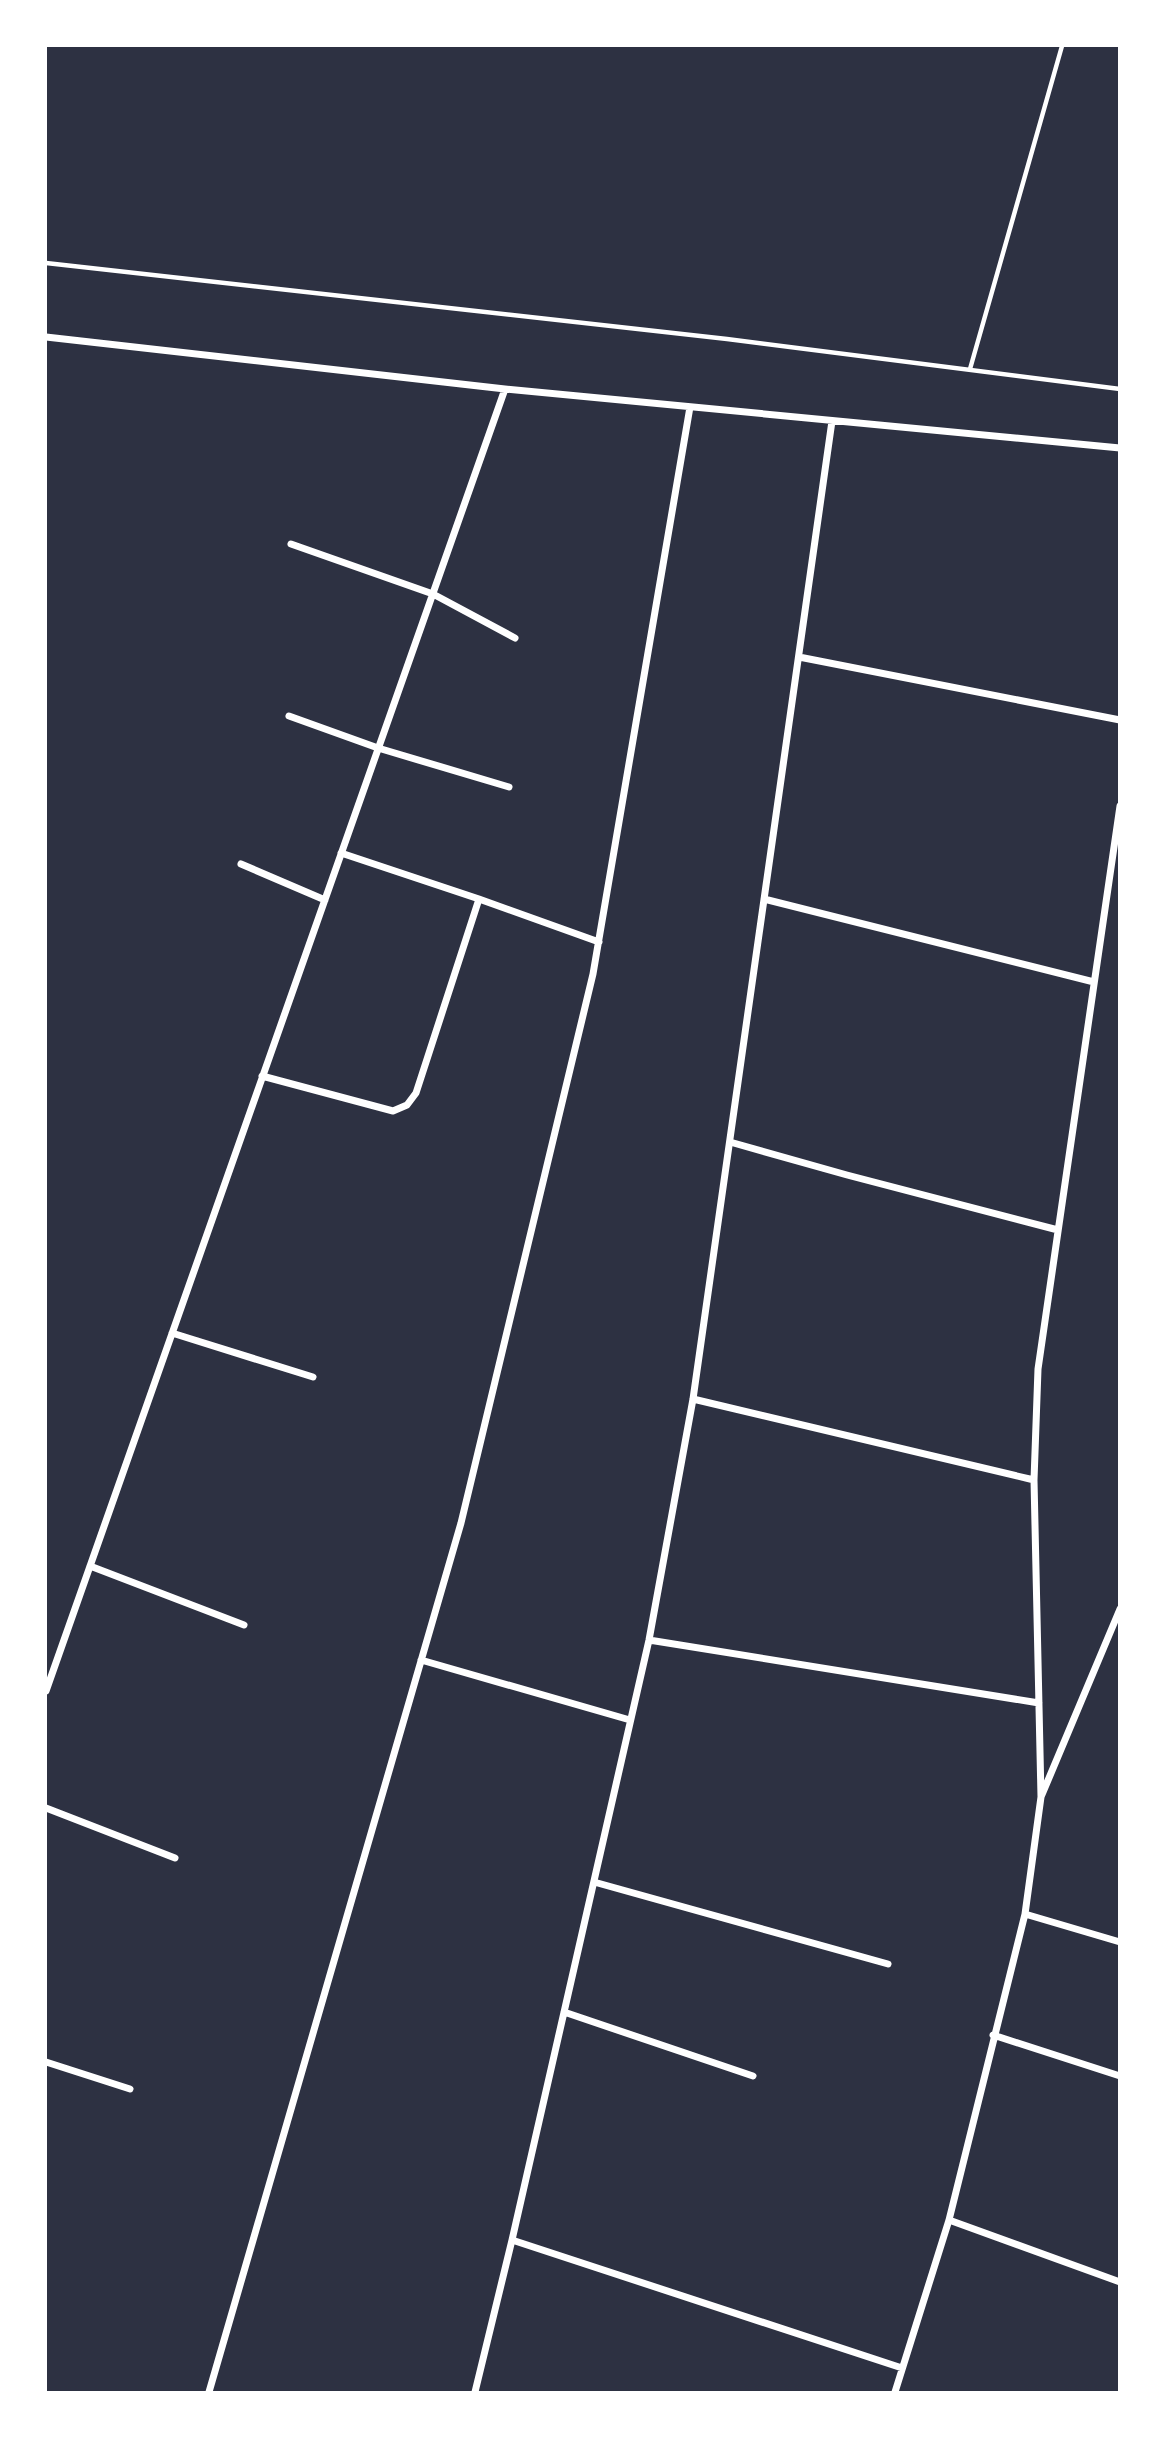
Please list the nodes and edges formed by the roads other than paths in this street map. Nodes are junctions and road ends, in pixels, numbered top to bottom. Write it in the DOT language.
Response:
graph roads {
  1 [pos="46,337"];
  2 [pos="505,389"];
  3 [pos="690,407"];
  4 [pos="832,421"];
  5 [pos="1119,449"];
  6 [pos="291,544"];
  7 [pos="433,594"];
  8 [pos="515,638"];
  9 [pos="799,657"];
  10 [pos="289,716"];
  11 [pos="1119,720"];
  12 [pos="378,748"];
  13 [pos="509,787"];
  14 [pos="1119,806"];
  15 [pos="341,853"];
  16 [pos="241,864"];
  17 [pos="479,899"];
  18 [pos="764,899"];
  19 [pos="324,900"];
  20 [pos="599,942"];
  21 [pos="1094,982"];
  22 [pos="262,1076"];
  23 [pos="730,1142"];
  24 [pos="1058,1230"];
  25 [pos="172,1333"];
  26 [pos="313,1377"];
  27 [pos="693,1399"];
  28 [pos="1034,1480"];
  29 [pos="90,1566"];
  30 [pos="1119,1609"];
  31 [pos="244,1625"];
  32 [pos="649,1640"];
  33 [pos="421,1660"];
  34 [pos="46,1691"];
  35 [pos="1039,1703"];
  36 [pos="630,1720"];
  37 [pos="1041,1797"];
  38 [pos="46,1808"];
  39 [pos="175,1858"];
  40 [pos="594,1882"];
  41 [pos="1025,1914"];
  42 [pos="1119,1942"];
  43 [pos="888,1964"];
  44 [pos="564,2012"];
  45 [pos="993,2035"];
  46 [pos="46,2062"];
  47 [pos="753,2076"];
  48 [pos="1119,2076"];
  49 [pos="130,2089"];
  50 [pos="949,2220"];
  51 [pos="512,2240"];
  52 [pos="1119,2282"];
  53 [pos="902,2368"];
  54 [pos="209,2392"];
  55 [pos="475,2392"];
  56 [pos="895,2392"];
  1 -- 2 [label="street"];
  2 -- 3 [label="street"];
  2 -- 7 [label="street"];
  3 -- 4 [label="street"];
  3 -- 20 [label="street"];
  4 -- 5 [label="street"];
  4 -- 9 [label="street"];
  6 -- 7 [label="street"];
  7 -- 8 [label="street"];
  7 -- 12 [label="street"];
  9 -- 11 [label="street"];
  9 -- 18 [label="street"];
  10 -- 12 [label="street"];
  12 -- 13 [label="street"];
  12 -- 15 [label="street"];
  14 -- 21 [label="street"];
  15 -- 17 [label="street"];
  15 -- 19 [label="street"];
  16 -- 19 [label="street"];
  17 -- 20 [label="street"];
  17 -- 22 [label="street"];
  18 -- 21 [label="street"];
  18 -- 23 [label="street"];
  19 -- 22 [label="street"];
  20 -- 33 [label="street"];
  21 -- 24 [label="street"];
  22 -- 25 [label="street"];
  23 -- 24 [label="street"];
  23 -- 27 [label="street"];
  24 -- 28 [label="street"];
  25 -- 26 [label="street"];
  25 -- 29 [label="street"];
  27 -- 28 [label="street"];
  27 -- 32 [label="street"];
  28 -- 35 [label="street"];
  29 -- 31 [label="street"];
  29 -- 34 [label="street"];
  30 -- 37 [label="street"];
  32 -- 35 [label="street"];
  32 -- 36 [label="street"];
  33 -- 36 [label="street"];
  33 -- 54 [label="street"];
  35 -- 37 [label="street"];
  36 -- 40 [label="street"];
  37 -- 41 [label="street"];
  38 -- 39 [label="street"];
  40 -- 43 [label="street"];
  40 -- 44 [label="street"];
  41 -- 42 [label="street"];
  41 -- 45 [label="street"];
  44 -- 47 [label="street"];
  44 -- 51 [label="street"];
  45 -- 48 [label="street"];
  45 -- 50 [label="street"];
  46 -- 49 [label="street"];
  50 -- 52 [label="street"];
  50 -- 53 [label="street"];
  51 -- 53 [label="street"];
  51 -- 55 [label="street"];
  53 -- 56 [label="street"];
}
